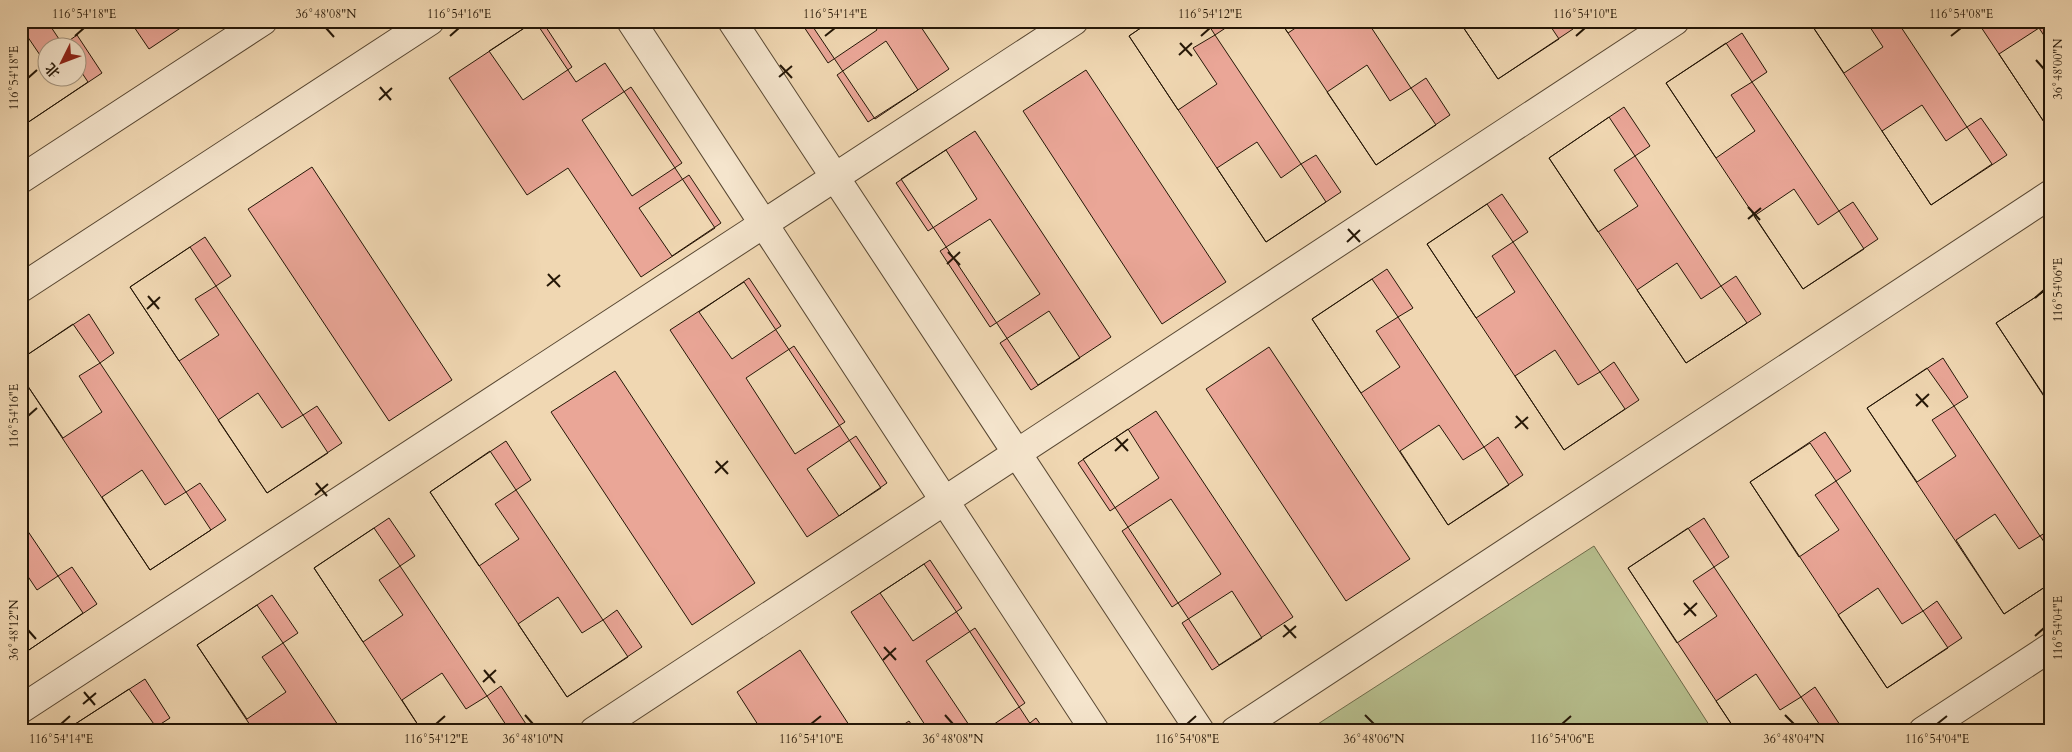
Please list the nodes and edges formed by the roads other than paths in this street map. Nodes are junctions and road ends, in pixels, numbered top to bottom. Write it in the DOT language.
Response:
graph roads {
  1 [pos="263,21"];
  2 [pos="430,21"];
  3 [pos="630,21"];
  4 [pos="732,21"];
  5 [pos="1074,21"];
  6 [pos="1675,21"];
  7 [pos="835,177"];
  8 [pos="21,179"];
  9 [pos="2051,194"];
  10 [pos="763,224"];
  11 [pos="21,288"];
  12 [pos="1017,453"];
  13 [pos="944,501"];
  14 [pos="2051,647"];
  15 [pos="21,709"];
  16 [pos="594,731"];
  17 [pos="1095,731"];
  18 [pos="1200,731"];
  19 [pos="1235,731"];
  20 [pos="1923,731"];
  1 -- 8 [label="lane"];
  2 -- 11 [label="lane"];
  3 -- 10 [label="lane"];
  4 -- 7 [label="lane"];
  5 -- 7 [label="lane"];
  6 -- 12 [label="lane"];
  7 -- 10 [label="lane"];
  7 -- 12 [label="lane"];
  9 -- 19 [label="lane"];
  10 -- 13 [label="lane"];
  10 -- 15 [label="lane"];
  12 -- 13 [label="lane"];
  12 -- 18 [label="lane"];
  13 -- 16 [label="lane"];
  13 -- 17 [label="lane"];
  14 -- 20 [label="lane"];
}
